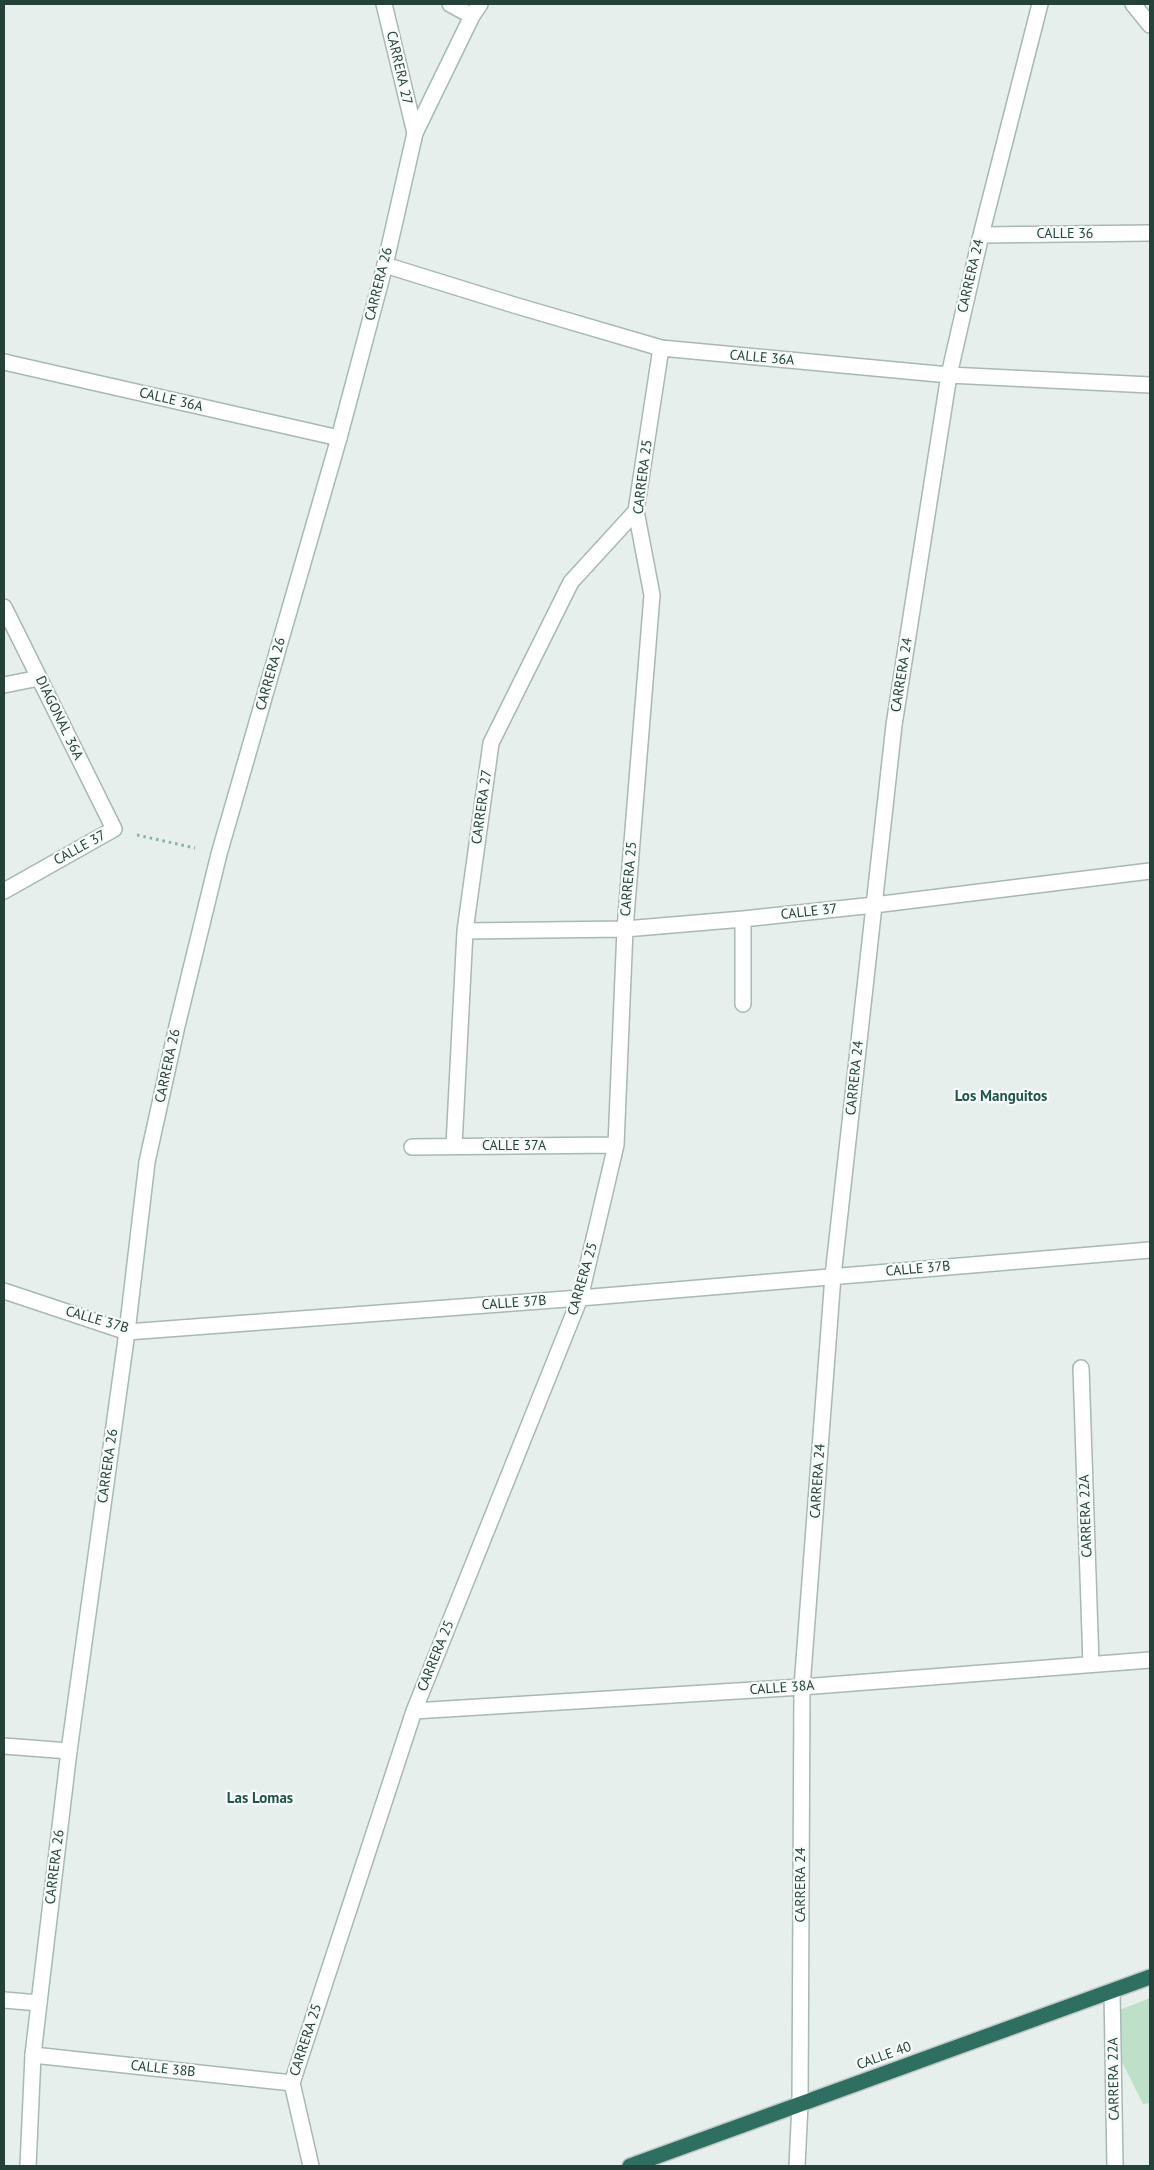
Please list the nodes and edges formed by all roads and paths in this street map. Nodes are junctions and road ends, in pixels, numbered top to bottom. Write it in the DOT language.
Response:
graph roads {
  1 [pos="384,4"];
  2 [pos="450,4"];
  3 [pos="1040,4"];
  4 [pos="1133,4"];
  5 [pos="476,10"];
  6 [pos="1150,25"];
  7 [pos="415,133"];
  8 [pos="1150,233"];
  9 [pos="980,235"];
  10 [pos="385,265"];
  11 [pos="661,348"];
  12 [pos="4,362"];
  13 [pos="949,376"];
  14 [pos="1150,385"];
  15 [pos="339,438"];
  16 [pos="636,511"];
  17 [pos="4,607"];
  18 [pos="39,678"];
  19 [pos="4,685"];
  20 [pos="114,829"];
  21 [pos="220,854"];
  22 [pos="1150,871"];
  23 [pos="4,891"];
  24 [pos="874,905"];
  25 [pos="743,919"];
  26 [pos="625,929"];
  27 [pos="465,931"];
  28 [pos="743,1004"];
  29 [pos="454,1146"];
  30 [pos="616,1146"];
  31 [pos="412,1148"];
  32 [pos="1150,1250"];
  33 [pos="833,1276"];
  34 [pos="4,1291"];
  35 [pos="580,1298"];
  36 [pos="127,1332"];
  37 [pos="1081,1368"];
  38 [pos="1150,1660"];
  39 [pos="1090,1664"];
  40 [pos="802,1687"];
  41 [pos="414,1711"];
  42 [pos="4,1746"];
  43 [pos="69,1751"];
  44 [pos="1150,1977"];
  45 [pos="1112,1991"];
  46 [pos="4,2000"];
  47 [pos="39,2003"];
  48 [pos="33,2055"];
  49 [pos="292,2083"];
  50 [pos="800,2104"];
  51 [pos="28,2166"];
  52 [pos="311,2166"];
  53 [pos="630,2166"];
  54 [pos="797,2166"];
  55 [pos="1115,2166"];
  1 -- 7 [label="street, CARRERA 27"];
  2 -- 5 [label="street"];
  3 -- 9 [label="street, CARRERA 24"];
  4 -- 6 [label="street"];
  5 -- 7 [label="street, CARRERA 26"];
  7 -- 10 [label="street, CARRERA 26"];
  8 -- 9 [label="street, CALLE 36"];
  9 -- 13 [label="street, CARRERA 24"];
  10 -- 11 [label="street, CALLE 36A"];
  10 -- 15 [label="street, CARRERA 26"];
  11 -- 13 [label="street, CALLE 36A"];
  11 -- 16 [label="street, CARRERA 25"];
  12 -- 15 [label="street, CALLE 36A"];
  13 -- 14 [label="street, CALLE 36A"];
  13 -- 24 [label="street, CARRERA 24"];
  15 -- 21 [label="street, CARRERA 26"];
  16 -- 26 [label="street, CARRERA 25"];
  16 -- 27 [label="street, CARRERA 27"];
  17 -- 18 [label="street, DIAGONAL 36A"];
  18 -- 19 [label="street"];
  18 -- 20 [label="street, DIAGONAL 36A"];
  20 -- 21 [label="path, CALLE 37"];
  20 -- 23 [label="street, CALLE 37"];
  21 -- 36 [label="street, CARRERA 26"];
  22 -- 24 [label="street, CALLE 37"];
  24 -- 25 [label="street, CALLE 37"];
  24 -- 33 [label="street, CARRERA 24"];
  25 -- 26 [label="street, CALLE 37"];
  25 -- 28 [label="street"];
  26 -- 27 [label="street, CALLE 37"];
  26 -- 30 [label="street, CARRERA 25"];
  27 -- 29 [label="street, CARRERA 27"];
  29 -- 30 [label="street, CALLE 37A"];
  29 -- 31 [label="street, CALLE 37A"];
  30 -- 35 [label="street, CARRERA 25"];
  32 -- 33 [label="street, CALLE 37B"];
  33 -- 35 [label="street, CALLE 37B"];
  33 -- 40 [label="street, CARRERA 24"];
  34 -- 36 [label="street, CALLE 37B"];
  35 -- 36 [label="street, CALLE 37B"];
  35 -- 41 [label="street, CARRERA 25"];
  36 -- 43 [label="street, CARRERA 26"];
  37 -- 39 [label="street, CARRERA 22A"];
  38 -- 39 [label="street, CALLE 38A"];
  39 -- 40 [label="street, CALLE 38A"];
  40 -- 41 [label="street, CALLE 38A"];
  40 -- 50 [label="street, CARRERA 24"];
  41 -- 49 [label="street, CARRERA 25"];
  42 -- 43 [label="street"];
  43 -- 47 [label="street, CARRERA 26"];
  44 -- 45 [label="highway, CALLE 40"];
  45 -- 50 [label="highway, CALLE 40"];
  45 -- 55 [label="street, CARRERA 22A"];
  46 -- 47 [label="street"];
  47 -- 48 [label="street, CARRERA 26"];
  48 -- 49 [label="street, CALLE 38B"];
  48 -- 51 [label="street, CARRERA 26"];
  49 -- 52 [label="street, CARRERA 25"];
  50 -- 53 [label="highway, CALLE 40"];
  50 -- 54 [label="street, CARRERA 24"];
}
